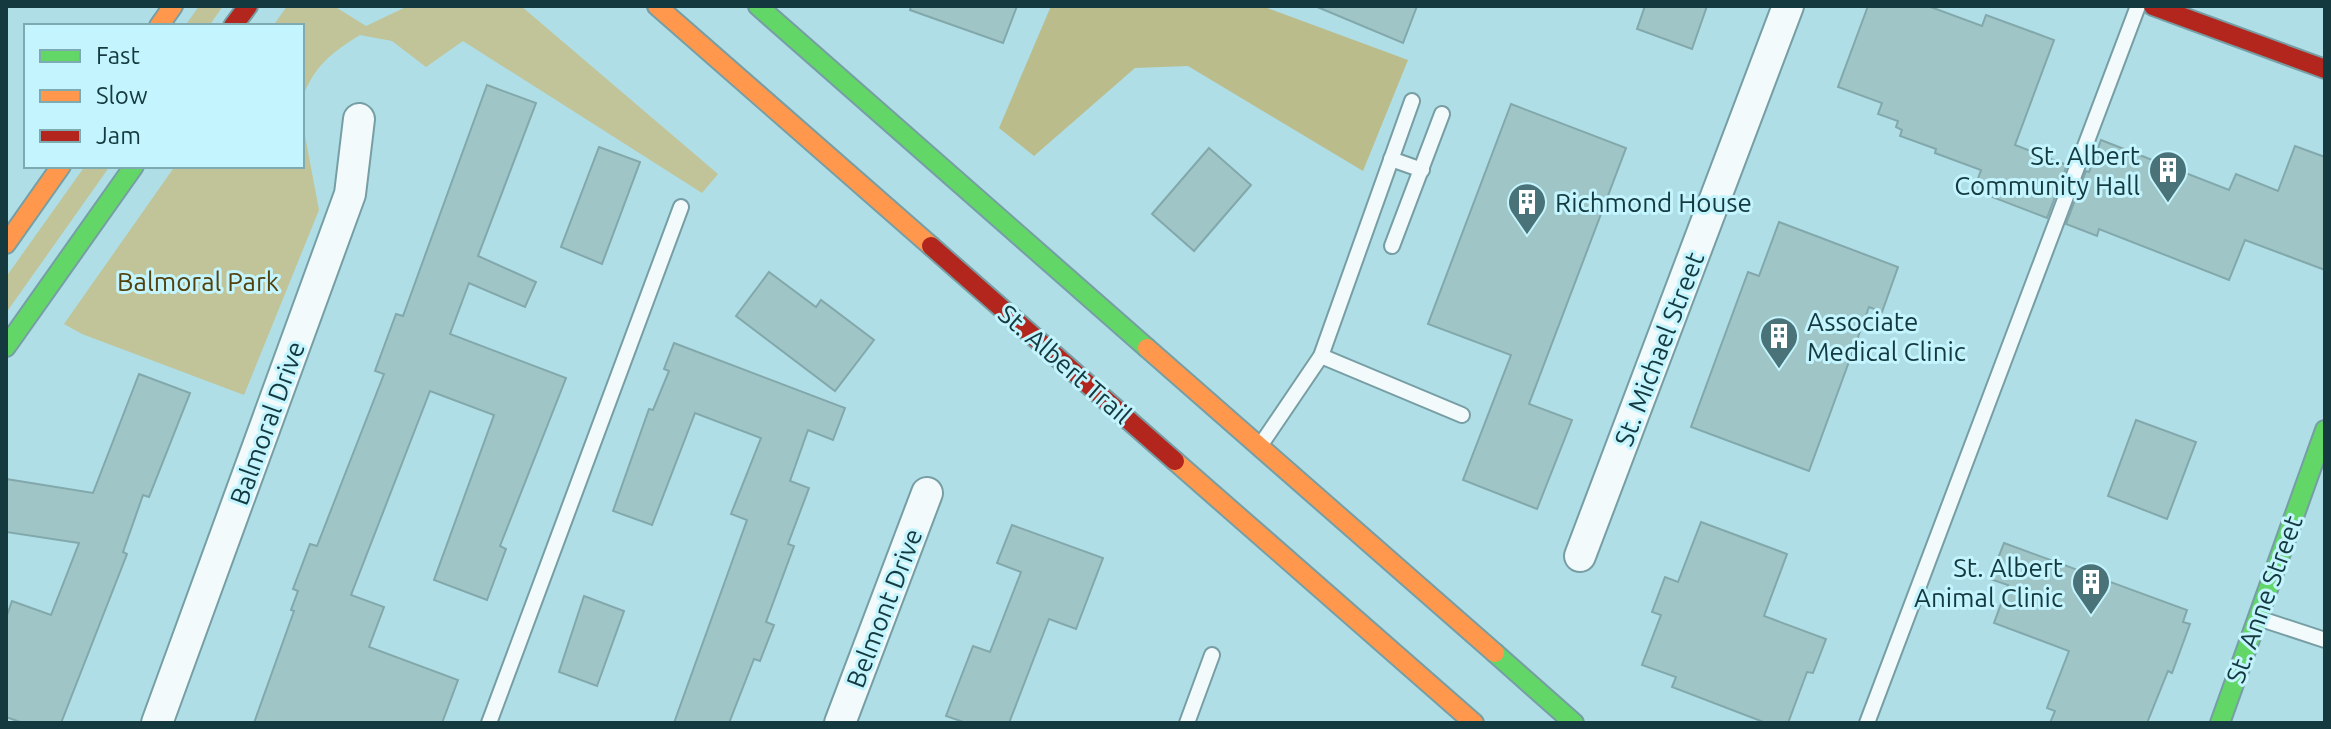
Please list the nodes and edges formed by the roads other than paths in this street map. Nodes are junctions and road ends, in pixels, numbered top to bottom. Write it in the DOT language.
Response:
graph roads {
  1 [pos="173,6"];
  2 [pos="248,6"];
  3 [pos="657,6"];
  4 [pos="758,6"];
  5 [pos="1788,6"];
  6 [pos="2138,6"];
  7 [pos="2153,6"];
  8 [pos="160,24"];
  9 [pos="234,24"];
  10 [pos="2325,69"];
  11 [pos="1412,101"];
  12 [pos="1442,114"];
  13 [pos="359,119"];
  14 [pos="1391,159"];
  15 [pos="60,168"];
  16 [pos="133,168"];
  17 [pos="1422,170"];
  18 [pos="681,207"];
  19 [pos="6,244"];
  20 [pos="1392,246"];
  21 [pos="6,347"];
  22 [pos="1321,356"];
  23 [pos="1462,415"];
  24 [pos="2325,430"];
  25 [pos="1259,446"];
  26 [pos="927,493"];
  27 [pos="1580,556"];
  28 [pos="2257,618"];
  29 [pos="2325,640"];
  30 [pos="1212,655"];
  31 [pos="157,723"];
  32 [pos="489,723"];
  33 [pos="840,723"];
  34 [pos="1187,723"];
  35 [pos="1474,723"];
  36 [pos="1574,723"];
  37 [pos="1867,723"];
  38 [pos="2220,723"];
  1 -- 8 [label="main road"];
  2 -- 9 [label="main road"];
  3 -- 35 [label="main road, St. Albert Trail"];
  4 -- 25 [label="main road"];
  5 -- 27 [label="street, St. Michael Street"];
  6 -- 37 [label="lane"];
  7 -- 10 [label="main road"];
  11 -- 14 [label="lane"];
  12 -- 17 [label="lane"];
  13 -- 31 [label="street, Balmoral Drive"];
  14 -- 17 [label="lane"];
  14 -- 22 [label="lane"];
  15 -- 19 [label="main road"];
  16 -- 21 [label="main road"];
  17 -- 20 [label="lane"];
  18 -- 32 [label="lane"];
  22 -- 23 [label="lane"];
  22 -- 25 [label="lane"];
  24 -- 28 [label="main road, St. Anne Street"];
  25 -- 36 [label="main road"];
  26 -- 33 [label="street, Belmont Drive"];
  28 -- 29 [label="lane"];
  28 -- 38 [label="main road, St. Anne Street"];
  30 -- 34 [label="lane"];
}
